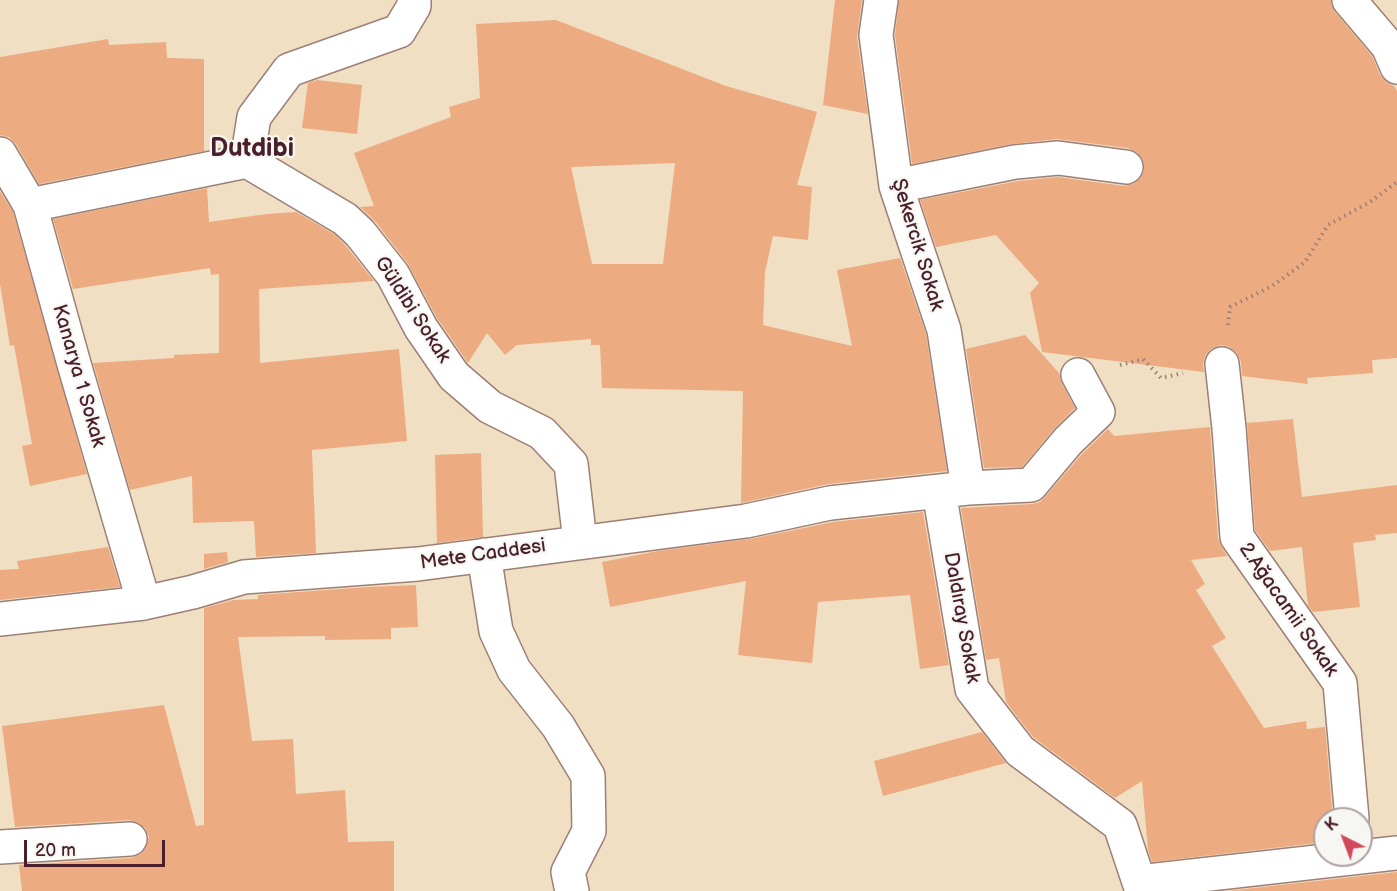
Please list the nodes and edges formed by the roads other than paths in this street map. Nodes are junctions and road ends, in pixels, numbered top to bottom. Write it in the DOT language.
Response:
graph roads {
  1 [pos="414,0"];
  2 [pos="881,0"];
  3 [pos="1349,0"];
  4 [pos="1397,67"];
  5 [pos="0,154"];
  6 [pos="247,161"];
  7 [pos="1126,167"];
  8 [pos="896,186"];
  9 [pos="30,205"];
  10 [pos="1222,364"];
  11 [pos="1078,375"];
  12 [pos="953,490"];
  13 [pos="580,542"];
  14 [pos="484,555"];
  15 [pos="144,603"];
  16 [pos="0,619"];
  17 [pos="1351,807"];
  18 [pos="130,839"];
  19 [pos="0,847"];
  20 [pos="1397,853"];
  21 [pos="1373,855"];
  22 [pos="1313,862"];
  23 [pos="1140,886"];
  24 [pos="572,891"];
  1 -- 6 [label="street"];
  2 -- 8 [label="street, Şekercik Sokak"];
  3 -- 4 [label="street"];
  5 -- 9 [label="street, Kanarya 1 Sokak"];
  6 -- 9 [label="street"];
  6 -- 13 [label="street, Güldibi Sokak"];
  7 -- 8 [label="street"];
  8 -- 12 [label="street, Şekercik Sokak"];
  9 -- 15 [label="street, Kanarya 1 Sokak"];
  10 -- 17 [label="street, 2.Ağacamii Sokak"];
  11 -- 12 [label="street, Mete Caddesi"];
  12 -- 13 [label="street, Mete Caddesi"];
  12 -- 23 [label="street, Daldıray Sokak"];
  13 -- 14 [label="street, Mete Caddesi"];
  14 -- 15 [label="street, Mete Caddesi"];
  14 -- 24 [label="street"];
  15 -- 16 [label="street, Mete Caddesi"];
  18 -- 19 [label="street"];
  20 -- 21 [label="street"];
  22 -- 23 [label="street"];
}
